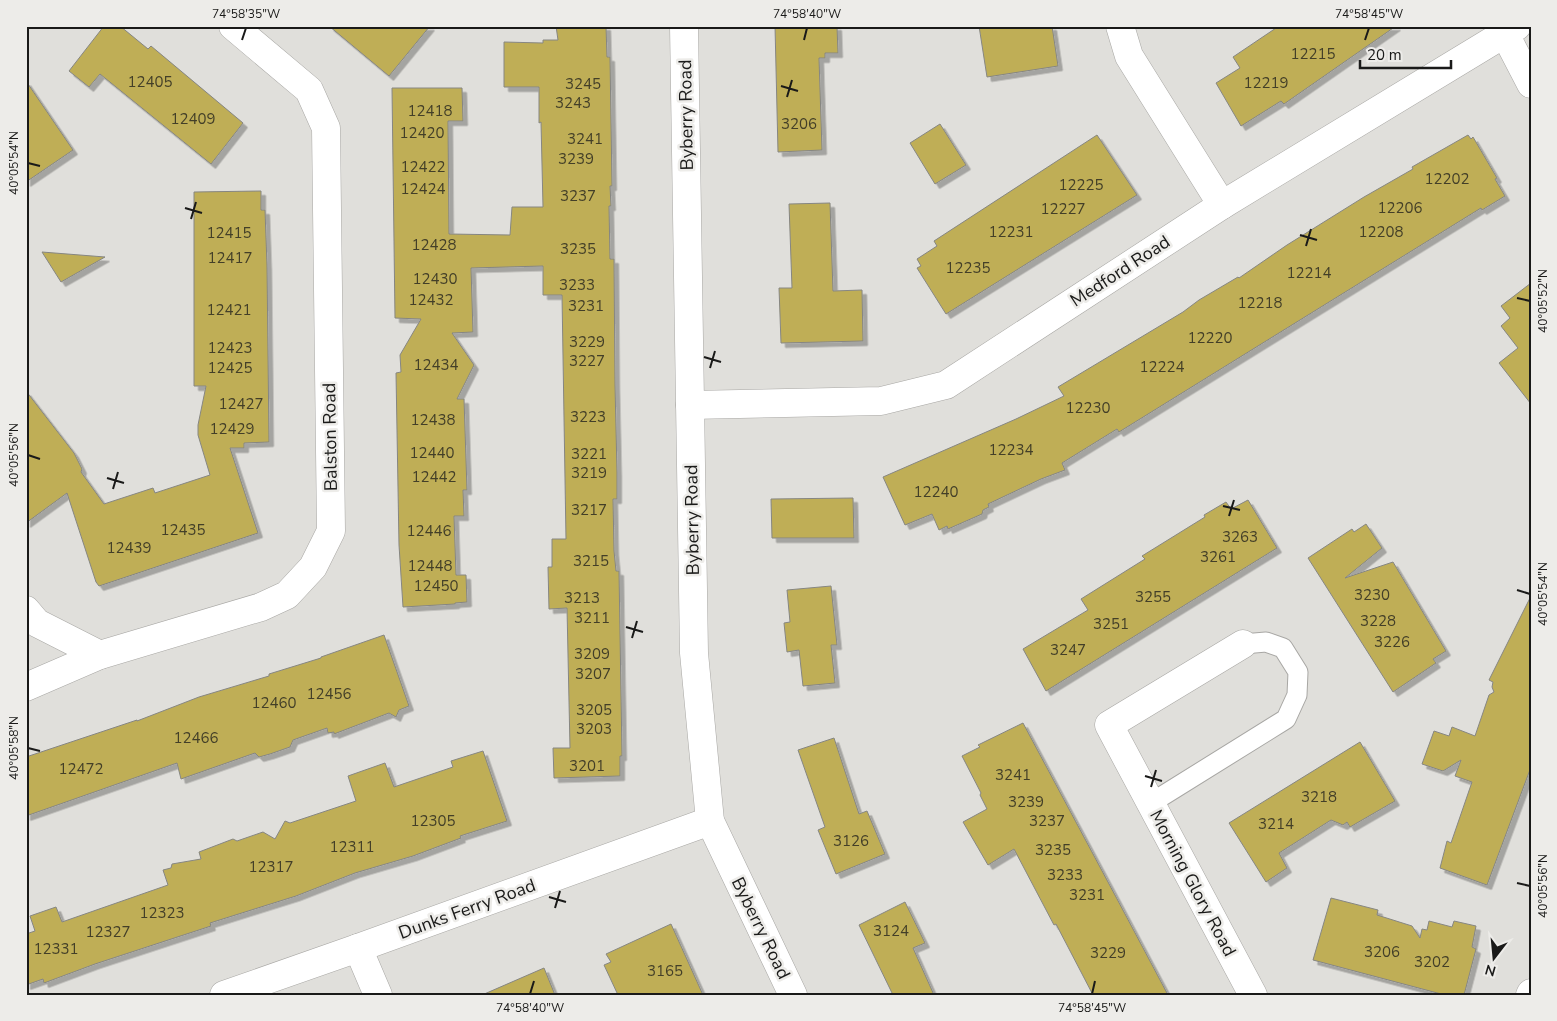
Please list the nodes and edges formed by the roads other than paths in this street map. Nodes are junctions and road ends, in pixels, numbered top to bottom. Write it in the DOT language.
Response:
graph roads {
  1 [pos="234,26"];
  2 [pos="684,26"];
  3 [pos="1120,26"];
  4 [pos="1511,30"];
  5 [pos="1531,84"];
  6 [pos="1222,205"];
  7 [pos="690,405"];
  8 [pos="26,610"];
  9 [pos="1243,644"];
  10 [pos="100,655"];
  11 [pos="26,688"];
  12 [pos="1151,803"];
  13 [pos="710,821"];
  14 [pos="358,948"];
  15 [pos="224,995"];
  16 [pos="378,995"];
  17 [pos="794,995"];
  18 [pos="1253,995"];
  1 -- 10 [label="street, Balston Road"];
  2 -- 7 [label="street, Byberry Road"];
  3 -- 6 [label="street"];
  4 -- 5 [label="street"];
  4 -- 6 [label="street, Medford Road"];
  6 -- 7 [label="street, Medford Road"];
  7 -- 13 [label="street, Byberry Road"];
  8 -- 10 [label="street"];
  9 -- 12 [label="street, Morning Glory Road"];
  9 -- 12 [label="lane"];
  10 -- 11 [label="street, Balston Road"];
  12 -- 18 [label="street, Morning Glory Road"];
  13 -- 14 [label="street, Dunks Ferry Road"];
  13 -- 17 [label="street, Byberry Road"];
  14 -- 15 [label="street, Dunks Ferry Road"];
  14 -- 16 [label="street"];
}
